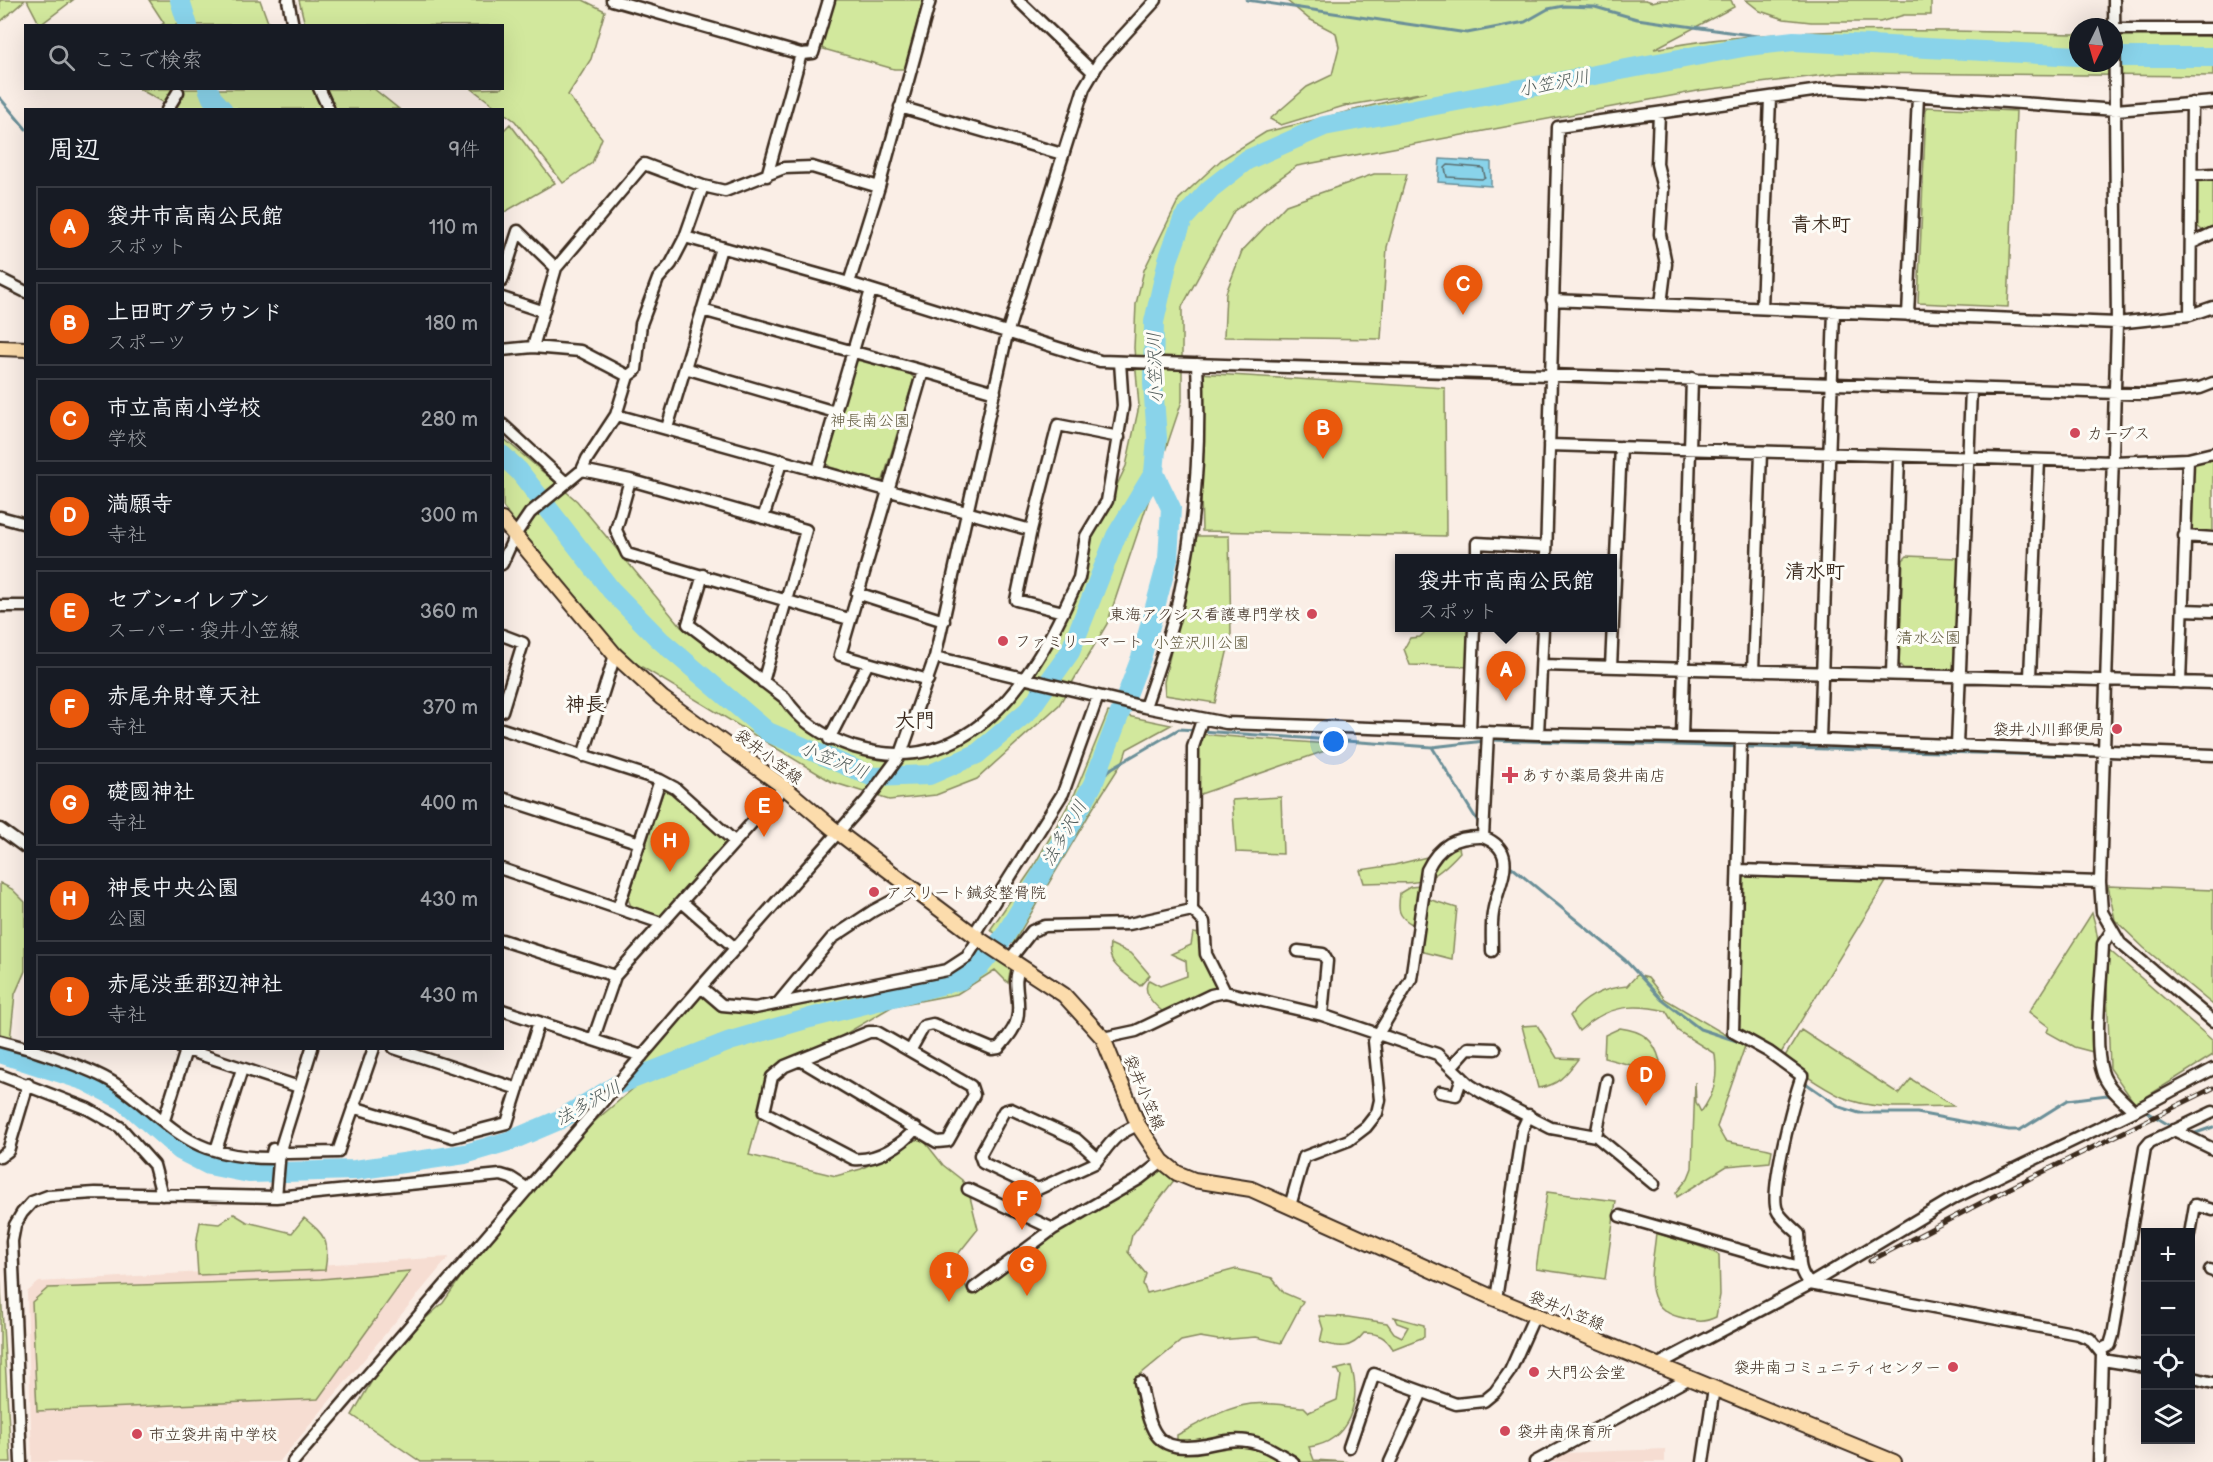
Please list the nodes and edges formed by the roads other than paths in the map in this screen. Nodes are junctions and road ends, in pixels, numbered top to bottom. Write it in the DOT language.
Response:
graph roads {
  1 [pos="288,0"];
  2 [pos="612,0"];
  3 [pos="829,0"];
  4 [pos="930,0"];
  5 [pos="1018,0"];
  6 [pos="1156,0"];
  7 [pos="2114,0"];
  8 [pos="2115,18"];
  9 [pos="293,24"];
  10 [pos="2123,29"];
  11 [pos="2213,29"];
  12 [pos="801,54"];
  13 [pos="1093,72"];
  14 [pos="2116,72"];
  15 [pos="320,90"];
  16 [pos="178,92"];
  17 [pos="1918,96"];
  18 [pos="1770,98"];
  19 [pos="2213,102"];
  20 [pos="2192,103"];
  21 [pos="2116,106"];
  22 [pos="900,107"];
  23 [pos="168,108"];
  24 [pos="327,108"];
  25 [pos="1659,113"];
  26 [pos="1062,154"];
  27 [pos="2192,174"];
  28 [pos="2213,174"];
  29 [pos="767,176"];
  30 [pos="703,186"];
  31 [pos="879,187"];
  32 [pos="2213,233"];
  33 [pos="685,237"];
  34 [pos="2192,243"];
  35 [pos="721,248"];
  36 [pos="556,268"];
  37 [pos="504,275"];
  38 [pos="0,279"];
  39 [pos="849,283"];
  40 [pos="871,290"];
  41 [pos="24,291"];
  42 [pos="504,299"];
  43 [pos="1552,300"];
  44 [pos="1661,304"];
  45 [pos="2213,307"];
  46 [pos="1762,308"];
  47 [pos="702,310"];
  48 [pos="542,311"];
  49 [pos="1834,311"];
  50 [pos="1908,315"];
  51 [pos="2190,315"];
  52 [pos="2117,323"];
  53 [pos="1007,334"];
  54 [pos="533,347"];
  55 [pos="0,348"];
  56 [pos="24,349"];
  57 [pos="504,350"];
  58 [pos="852,352"];
  59 [pos="1120,362"];
  60 [pos="1194,364"];
  61 [pos="685,368"];
  62 [pos="923,371"];
  63 [pos="1551,375"];
  64 [pos="628,376"];
  65 [pos="1692,378"];
  66 [pos="1831,382"];
  67 [pos="2213,383"];
  68 [pos="1971,389"];
  69 [pos="995,392"];
  70 [pos="2115,393"];
  71 [pos="835,412"];
  72 [pos="616,415"];
  73 [pos="504,426"];
  74 [pos="667,428"];
  75 [pos="1119,437"];
  76 [pos="1550,445"];
  77 [pos="1621,447"];
  78 [pos="1688,450"];
  79 [pos="1761,452"];
  80 [pos="2213,453"];
  81 [pos="1828,454"];
  82 [pos="1899,456"];
  83 [pos="1969,458"];
  84 [pos="2188,459"];
  85 [pos="782,460"];
  86 [pos="2039,460"];
  87 [pos="2113,462"];
  88 [pos="582,470"];
  89 [pos="818,470"];
  90 [pos="630,480"];
  91 [pos="564,484"];
  92 [pos="887,489"];
  93 [pos="969,514"];
  94 [pos="0,517"];
  95 [pos="763,518"];
  96 [pos="504,522"];
  97 [pos="24,523"];
  98 [pos="1031,530"];
  99 [pos="515,535"];
  100 [pos="2184,537"];
  101 [pos="2213,538"];
  102 [pos="1546,553"];
  103 [pos="1477,554"];
  104 [pos="1616,554"];
  105 [pos="504,560"];
  106 [pos="703,575"];
  107 [pos="856,593"];
  108 [pos="786,600"];
  109 [pos="0,606"];
  110 [pos="24,606"];
  111 [pos="2183,610"];
  112 [pos="2213,611"];
  113 [pos="1063,612"];
  114 [pos="849,619"];
  115 [pos="944,621"];
  116 [pos="1474,632"];
  117 [pos="1543,632"];
  118 [pos="1613,632"];
  119 [pos="504,636"];
  120 [pos="615,655"];
  121 [pos="935,657"];
  122 [pos="868,663"];
  123 [pos="1542,665"];
  124 [pos="1611,667"];
  125 [pos="1683,669"];
  126 [pos="1753,671"];
  127 [pos="1822,674"];
  128 [pos="1892,674"];
  129 [pos="1960,677"];
  130 [pos="2030,677"];
  131 [pos="1029,679"];
  132 [pos="928,680"];
  133 [pos="2106,680"];
  134 [pos="763,682"];
  135 [pos="2180,683"];
  136 [pos="2213,683"];
  137 [pos="1104,697"];
  138 [pos="504,704"];
  139 [pos="1143,706"];
  140 [pos="1202,720"];
  141 [pos="504,730"];
  142 [pos="1470,732"];
  143 [pos="1488,732"];
  144 [pos="1538,734"];
  145 [pos="1682,737"];
  146 [pos="829,739"];
  147 [pos="1741,739"];
  148 [pos="1820,740"];
  149 [pos="1957,746"];
  150 [pos="2104,752"];
  151 [pos="900,755"];
  152 [pos="2213,755"];
  153 [pos="583,756"];
  154 [pos="660,780"];
  155 [pos="784,787"];
  156 [pos="504,799"];
  157 [pos="0,829"];
  158 [pos="838,831"];
  159 [pos="1483,837"];
  160 [pos="735,842"];
  161 [pos="640,843"];
  162 [pos="24,847"];
  163 [pos="504,870"];
  164 [pos="1738,870"];
  165 [pos="2100,882"];
  166 [pos="914,889"];
  167 [pos="682,902"];
  168 [pos="618,908"];
  169 [pos="1192,910"];
  170 [pos="661,923"];
  171 [pos="2111,932"];
  172 [pos="978,938"];
  173 [pos="504,941"];
  174 [pos="735,948"];
  175 [pos="1298,951"];
  176 [pos="1492,951"];
  177 [pos="1012,960"];
  178 [pos="615,976"];
  179 [pos="701,987"];
  180 [pos="1225,992"];
  181 [pos="778,1002"];
  182 [pos="504,1011"];
  183 [pos="1322,1014"];
  184 [pos="2213,1021"];
  185 [pos="539,1022"];
  186 [pos="1376,1033"];
  187 [pos="1103,1038"];
  188 [pos="593,1040"];
  189 [pos="0,1041"];
  190 [pos="24,1047"];
  191 [pos="1495,1049"];
  192 [pos="33,1050"];
  193 [pos="183,1050"];
  194 [pos="186,1050"];
  195 [pos="311,1050"];
  196 [pos="373,1050"];
  197 [pos="400,1050"];
  198 [pos="910,1050"];
  199 [pos="641,1056"];
  200 [pos="802,1061"];
  201 [pos="1452,1066"];
  202 [pos="243,1069"];
  203 [pos="2213,1069"];
  204 [pos="0,1075"];
  205 [pos="1462,1077"];
  206 [pos="1607,1080"];
  207 [pos="28,1084"];
  208 [pos="299,1087"];
  209 [pos="518,1089"];
  210 [pos="1440,1092"];
  211 [pos="353,1107"];
  212 [pos="2134,1111"];
  213 [pos="2213,1112"];
  214 [pos="1528,1115"];
  215 [pos="164,1120"];
  216 [pos="1138,1125"];
  217 [pos="916,1128"];
  218 [pos="2174,1130"];
  219 [pos="1596,1136"];
  220 [pos="2213,1149"];
  221 [pos="216,1150"];
  222 [pos="280,1150"];
  223 [pos="0,1157"];
  224 [pos="1098,1159"];
  225 [pos="1162,1161"];
  226 [pos="1654,1184"];
  227 [pos="528,1189"];
  228 [pos="968,1189"];
  229 [pos="276,1193"];
  230 [pos="162,1195"];
  231 [pos="1290,1206"];
  232 [pos="2213,1210"];
  233 [pos="1620,1215"];
  234 [pos="2191,1228"];
  235 [pos="1053,1229"];
  236 [pos="1799,1267"];
  237 [pos="1810,1284"];
  238 [pos="974,1288"];
  239 [pos="1496,1299"];
  240 [pos="1534,1315"];
  241 [pos="2101,1355"];
  242 [pos="1657,1365"];
  243 [pos="2141,1366"];
  244 [pos="1690,1378"];
  245 [pos="2195,1378"];
  246 [pos="1140,1382"];
  247 [pos="2213,1383"];
  248 [pos="1714,1388"];
  249 [pos="1422,1392"];
  250 [pos="1349,1446"];
  251 [pos="21,1462"];
  252 [pos="293,1462"];
  253 [pos="1293,1462"];
  254 [pos="1390,1462"];
  255 [pos="1535,1462"];
  256 [pos="1702,1462"];
  257 [pos="1894,1462"];
  258 [pos="2099,1462"];
  1 -- 9 [label="street"];
  2 -- 12 [label="street"];
  3 -- 12 [label="street"];
  4 -- 22 [label="street"];
  5 -- 13 [label="street"];
  6 -- 13 [label="street"];
  7 -- 8 [label="street"];
  10 -- 11 [label="street"];
  12 -- 29 [label="street"];
  13 -- 26 [label="street"];
  14 -- 21 [label="street"];
  15 -- 24 [label="street"];
  16 -- 23 [label="street"];
  17 -- 18 [label="street"];
  17 -- 21 [label="street"];
  17 -- 50 [label="street"];
  18 -- 25 [label="street"];
  18 -- 46 [label="street"];
  19 -- 20 [label="street"];
  20 -- 21 [label="street"];
  20 -- 27 [label="street"];
  21 -- 52 [label="street"];
  22 -- 26 [label="street"];
  22 -- 31 [label="street"];
  25 -- 43 [label="street"];
  25 -- 44 [label="street"];
  26 -- 53 [label="street"];
  27 -- 28 [label="street"];
  27 -- 34 [label="street"];
  29 -- 30 [label="street"];
  29 -- 31 [label="street"];
  30 -- 33 [label="street"];
  30 -- 36 [label="street"];
  31 -- 39 [label="street"];
  32 -- 34 [label="street"];
  33 -- 35 [label="street"];
  33 -- 64 [label="street"];
  34 -- 51 [label="street"];
  35 -- 39 [label="street"];
  35 -- 47 [label="street"];
  36 -- 37 [label="street"];
  36 -- 48 [label="street"];
  38 -- 41 [label="street"];
  39 -- 40 [label="street"];
  40 -- 53 [label="street"];
  40 -- 58 [label="street"];
  42 -- 48 [label="street"];
  43 -- 44 [label="street"];
  43 -- 63 [label="street"];
  44 -- 46 [label="street"];
  45 -- 51 [label="street"];
  46 -- 49 [label="street"];
  47 -- 58 [label="street"];
  47 -- 61 [label="street"];
  48 -- 54 [label="street"];
  49 -- 50 [label="street"];
  49 -- 66 [label="street"];
  50 -- 52 [label="street"];
  51 -- 52 [label="street"];
  52 -- 70 [label="street"];
  53 -- 59 [label="street"];
  53 -- 69 [label="street"];
  54 -- 57 [label="street"];
  54 -- 64 [label="street"];
  55 -- 56 [label="main road"];
  58 -- 62 [label="street"];
  58 -- 71 [label="street"];
  59 -- 60 [label="street"];
  59 -- 75 [label="street"];
  60 -- 63 [label="street"];
  60 -- 139 [label="street"];
  61 -- 71 [label="street"];
  61 -- 74 [label="street"];
  62 -- 69 [label="street"];
  62 -- 92 [label="street"];
  63 -- 65 [label="street"];
  63 -- 76 [label="street"];
  64 -- 72 [label="street"];
  65 -- 66 [label="street"];
  65 -- 78 [label="street"];
  66 -- 68 [label="street"];
  66 -- 81 [label="street"];
  67 -- 70 [label="street"];
  68 -- 70 [label="street"];
  68 -- 83 [label="street"];
  69 -- 93 [label="street"];
  70 -- 87 [label="street"];
  71 -- 89 [label="street"];
  72 -- 74 [label="street"];
  72 -- 88 [label="street"];
  73 -- 91 [label="street"];
  74 -- 85 [label="street"];
  75 -- 98 [label="street"];
  75 -- 113 [label="street"];
  76 -- 77 [label="street"];
  76 -- 102 [label="street"];
  77 -- 78 [label="street"];
  77 -- 104 [label="street"];
  78 -- 79 [label="street"];
  78 -- 125 [label="street"];
  79 -- 81 [label="street"];
  79 -- 126 [label="street"];
  80 -- 84 [label="street"];
  81 -- 82 [label="street"];
  81 -- 127 [label="street"];
  82 -- 83 [label="street"];
  82 -- 128 [label="street"];
  83 -- 86 [label="street"];
  83 -- 129 [label="street"];
  84 -- 87 [label="street"];
  84 -- 100 [label="street"];
  85 -- 89 [label="street"];
  85 -- 95 [label="street"];
  86 -- 87 [label="street"];
  86 -- 130 [label="street"];
  87 -- 133 [label="street"];
  88 -- 90 [label="street"];
  88 -- 91 [label="street"];
  89 -- 92 [label="street"];
  90 -- 95 [label="street"];
  90 -- 106 [label="street"];
  91 -- 99 [label="street"];
  92 -- 93 [label="street"];
  92 -- 107 [label="street"];
  93 -- 98 [label="street"];
  93 -- 115 [label="street"];
  94 -- 97 [label="street"];
  95 -- 108 [label="street"];
  96 -- 99 [label="main road, 袋井小笠線"];
  98 -- 113 [label="street"];
  99 -- 105 [label="street"];
  99 -- 120 [label="main road, 袋井小笠線"];
  100 -- 101 [label="street"];
  100 -- 111 [label="street"];
  102 -- 103 [label="street"];
  106 -- 108 [label="street"];
  106 -- 134 [label="street"];
  107 -- 114 [label="street"];
  107 -- 115 [label="street"];
  108 -- 114 [label="street"];
  108 -- 134 [label="street"];
  109 -- 110 [label="street"];
  111 -- 112 [label="street"];
  111 -- 135 [label="street"];
  113 -- 131 [label="street"];
  114 -- 122 [label="street"];
  115 -- 121 [label="street"];
  116 -- 142 [label="street"];
  117 -- 123 [label="street"];
  118 -- 124 [label="street"];
  119 -- 138 [label="street"];
  120 -- 153 [label="street"];
  120 -- 155 [label="main road, 袋井小笠線"];
  121 -- 131 [label="street"];
  121 -- 132 [label="street"];
  122 -- 132 [label="street"];
  122 -- 146 [label="street"];
  123 -- 124 [label="street"];
  123 -- 144 [label="street"];
  124 -- 125 [label="street"];
  125 -- 126 [label="street"];
  125 -- 145 [label="street"];
  126 -- 127 [label="street"];
  127 -- 128 [label="street"];
  127 -- 148 [label="street"];
  128 -- 129 [label="street"];
  129 -- 130 [label="street"];
  129 -- 149 [label="street"];
  130 -- 133 [label="street"];
  131 -- 137 [label="street"];
  131 -- 151 [label="street"];
  132 -- 151 [label="street"];
  133 -- 135 [label="street"];
  133 -- 150 [label="street"];
  134 -- 146 [label="street"];
  135 -- 136 [label="street"];
  137 -- 139 [label="street"];
  137 -- 172 [label="street"];
  139 -- 140 [label="street"];
  140 -- 142 [label="street"];
  140 -- 169 [label="street"];
  141 -- 153 [label="street"];
  142 -- 143 [label="street"];
  143 -- 144 [label="street"];
  143 -- 159 [label="street"];
  144 -- 145 [label="street"];
  145 -- 147 [label="street"];
  146 -- 151 [label="street"];
  147 -- 148 [label="street"];
  147 -- 164 [label="street"];
  148 -- 149 [label="street"];
  149 -- 150 [label="street"];
  150 -- 152 [label="street"];
  150 -- 165 [label="street"];
  151 -- 158 [label="street"];
  153 -- 154 [label="street"];
  154 -- 160 [label="street"];
  154 -- 161 [label="street"];
  155 -- 158 [label="main road, 袋井小笠線"];
  155 -- 160 [label="street"];
  156 -- 161 [label="street"];
  157 -- 162 [label="street"];
  158 -- 166 [label="main road, 袋井小笠線"];
  158 -- 174 [label="street"];
  159 -- 176 [label="street"];
  159 -- 186 [label="street"];
  160 -- 167 [label="street"];
  161 -- 168 [label="street"];
  163 -- 168 [label="street"];
  164 -- 165 [label="street"];
  164 -- 236 [label="street"];
  165 -- 171 [label="street"];
  166 -- 172 [label="main road, 袋井小笠線"];
  166 -- 181 [label="street"];
  167 -- 170 [label="street"];
  167 -- 174 [label="street"];
  168 -- 170 [label="street"];
  169 -- 177 [label="street"];
  169 -- 180 [label="street"];
  170 -- 178 [label="street"];
  171 -- 184 [label="street"];
  171 -- 212 [label="street"];
  172 -- 177 [label="main road, 袋井小笠線"];
  172 -- 181 [label="street"];
  173 -- 178 [label="street"];
  174 -- 179 [label="street"];
  175 -- 183 [label="street"];
  177 -- 187 [label="main road, 袋井小笠線"];
  177 -- 198 [label="street"];
  178 -- 188 [label="street"];
  179 -- 181 [label="street"];
  179 -- 199 [label="street"];
  180 -- 183 [label="street"];
  180 -- 187 [label="street"];
  182 -- 185 [label="street"];
  183 -- 186 [label="street"];
  185 -- 188 [label="street"];
  185 -- 209 [label="street"];
  186 -- 201 [label="street"];
  186 -- 231 [label="street"];
  187 -- 216 [label="main road, 袋井小笠線"];
  188 -- 199 [label="street"];
  189 -- 190 [label="street"];
  191 -- 201 [label="street"];
  192 -- 215 [label="street"];
  193 -- 215 [label="street"];
  194 -- 202 [label="street"];
  195 -- 208 [label="street"];
  196 -- 211 [label="street"];
  197 -- 209 [label="street"];
  198 -- 200 [label="street"];
  198 -- 217 [label="street"];
  199 -- 227 [label="street"];
  200 -- 217 [label="street"];
  200 -- 217 [label="street"];
  201 -- 205 [label="street"];
  202 -- 208 [label="street"];
  202 -- 221 [label="street"];
  203 -- 212 [label="street"];
  204 -- 207 [label="street"];
  205 -- 210 [label="street"];
  205 -- 214 [label="street"];
  206 -- 219 [label="street"];
  207 -- 223 [label="street"];
  207 -- 230 [label="street"];
  208 -- 222 [label="street"];
  209 -- 211 [label="street"];
  211 -- 222 [label="street"];
  212 -- 237 [label="street"];
  213 -- 218 [label="street"];
  214 -- 219 [label="street"];
  214 -- 239 [label="street"];
  215 -- 221 [label="street"];
  216 -- 224 [label="street"];
  216 -- 225 [label="main road, 袋井小笠線"];
  218 -- 220 [label="street"];
  218 -- 241 [label="street"];
  219 -- 226 [label="street"];
  221 -- 222 [label="street"];
  222 -- 229 [label="street"];
  224 -- 224 [label="street"];
  225 -- 231 [label="main road, 袋井小笠線"];
  225 -- 235 [label="street"];
  227 -- 229 [label="street"];
  227 -- 252 [label="street"];
  228 -- 235 [label="street"];
  229 -- 230 [label="street"];
  230 -- 251 [label="street"];
  231 -- 239 [label="main road, 袋井小笠線"];
  232 -- 234 [label="street"];
  233 -- 236 [label="street"];
  235 -- 238 [label="street"];
  236 -- 237 [label="street"];
  237 -- 241 [label="street"];
  237 -- 242 [label="street"];
  239 -- 240 [label="main road, 袋井小笠線"];
  240 -- 242 [label="main road, 袋井小笠線"];
  240 -- 249 [label="street"];
  241 -- 243 [label="street"];
  241 -- 258 [label="street"];
  242 -- 244 [label="main road, 袋井小笠線"];
  244 -- 248 [label="main road, 袋井小笠線"];
  244 -- 255 [label="street"];
  245 -- 247 [label="street"];
  246 -- 253 [label="street"];
  248 -- 256 [label="street"];
  248 -- 257 [label="main road, 袋井小笠線"];
  249 -- 250 [label="street"];
  249 -- 254 [label="street"];
}
